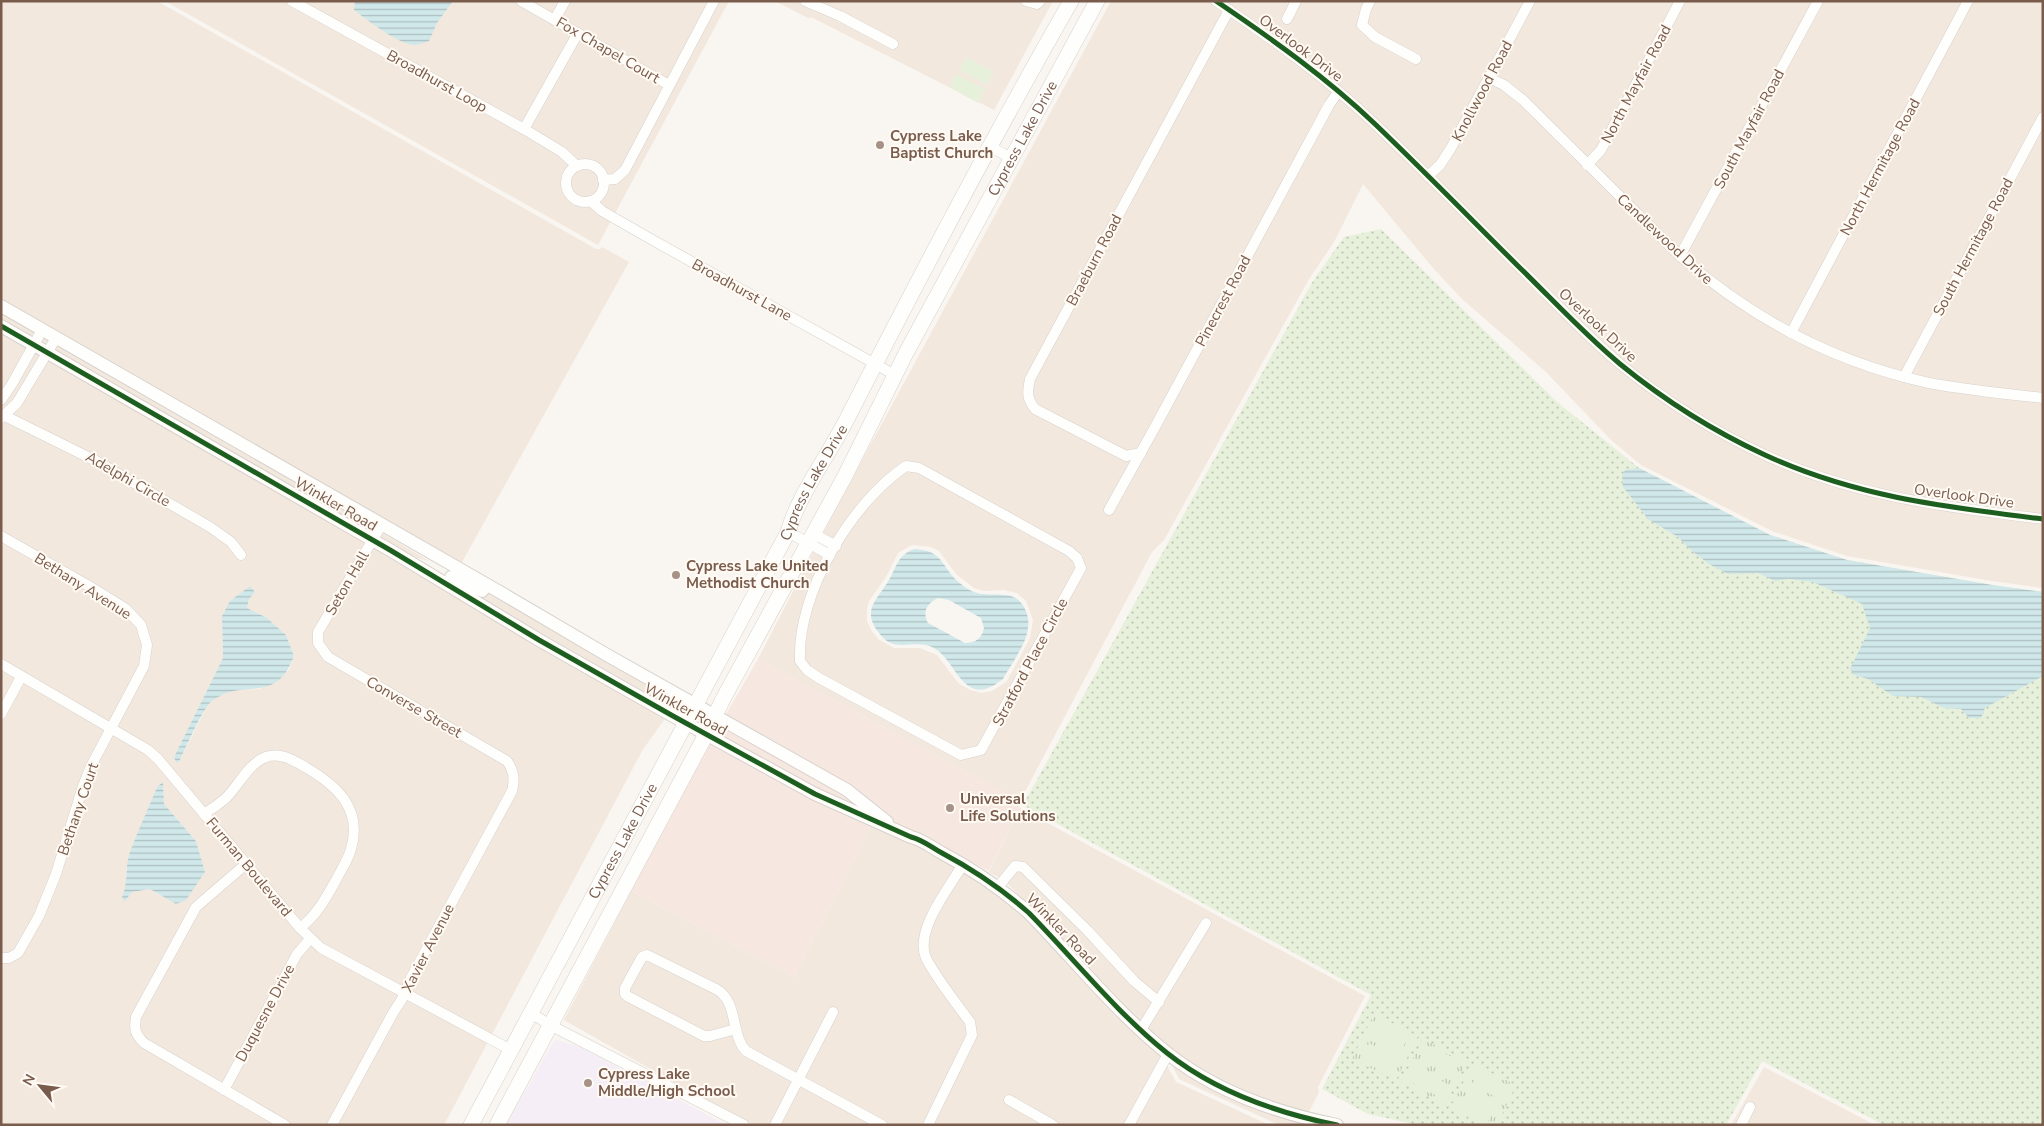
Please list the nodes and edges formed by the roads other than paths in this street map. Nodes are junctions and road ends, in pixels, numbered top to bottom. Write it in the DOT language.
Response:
graph roads {
  1 [pos="292,1"];
  2 [pos="521,1"];
  3 [pos="565,1"];
  4 [pos="714,1"];
  5 [pos="805,1"];
  6 [pos="1026,1"];
  7 [pos="1040,1"];
  8 [pos="1071,1"];
  9 [pos="1097,1"];
  10 [pos="1216,1"];
  11 [pos="1296,1"];
  12 [pos="1370,1"];
  13 [pos="1530,1"];
  14 [pos="1680,1"];
  15 [pos="1818,1"];
  16 [pos="1968,1"];
  17 [pos="1229,10"];
  18 [pos="1287,19"];
  19 [pos="555,20"];
  20 [pos="578,33"];
  21 [pos="893,44"];
  22 [pos="1416,59"];
  23 [pos="1489,78"];
  24 [pos="669,85"];
  25 [pos="1338,92"];
  26 [pos="2043,117"];
  27 [pos="524,129"];
  28 [pos="991,147"];
  29 [pos="1011,158"];
  30 [pos="1587,165"];
  31 [pos="577,166"];
  32 [pos="1428,176"];
  33 [pos="603,180"];
  34 [pos="591,201"];
  35 [pos="1680,256"];
  36 [pos="1,306"];
  37 [pos="1,326"];
  38 [pos="42,330"];
  39 [pos="1791,333"];
  40 [pos="56,338"];
  41 [pos="33,345"];
  42 [pos="47,353"];
  43 [pos="874,364"];
  44 [pos="895,376"];
  45 [pos="1904,377"];
  46 [pos="2043,398"];
  47 [pos="1,400"];
  48 [pos="3,417"];
  49 [pos="1141,453"];
  50 [pos="1109,510"];
  51 [pos="2043,519"];
  52 [pos="382,524"];
  53 [pos="788,532"];
  54 [pos="1,536"];
  55 [pos="372,539"];
  56 [pos="812,539"];
  57 [pos="836,546"];
  58 [pos="241,555"];
  59 [pos="830,555"];
  60 [pos="409,561"];
  61 [pos="487,585"];
  62 [pos="318,643"];
  63 [pos="147,649"];
  64 [pos="1,664"];
  65 [pos="21,677"];
  66 [pos="696,705"];
  67 [pos="1,714"];
  68 [pos="716,716"];
  69 [pos="686,724"];
  70 [pos="111,728"];
  71 [pos="706,734"];
  72 [pos="512,768"];
  73 [pos="204,814"];
  74 [pos="899,832"];
  75 [pos="246,864"];
  76 [pos="963,864"];
  77 [pos="998,887"];
  78 [pos="1206,923"];
  79 [pos="300,928"];
  80 [pos="310,939"];
  81 [pos="1,958"];
  82 [pos="404,993"];
  83 [pos="1159,1002"];
  84 [pos="833,1012"];
  85 [pos="531,1013"];
  86 [pos="550,1025"];
  87 [pos="736,1028"];
  88 [pos="1141,1030"];
  89 [pos="511,1050"];
  90 [pos="1168,1054"];
  91 [pos="797,1080"];
  92 [pos="224,1090"];
  93 [pos="1009,1100"];
  94 [pos="1750,1107"];
  95 [pos="1317,1123"];
  96 [pos="285,1125"];
  97 [pos="332,1125"];
  98 [pos="471,1125"];
  99 [pos="497,1125"];
  100 [pos="744,1125"];
  101 [pos="775,1125"];
  102 [pos="882,1125"];
  103 [pos="928,1125"];
  104 [pos="1053,1125"];
  105 [pos="1129,1125"];
  106 [pos="1337,1125"];
  107 [pos="1741,1125"];
  1 -- 27 [label="street, Broadhurst Loop"];
  2 -- 19 [label="street, Fox Chapel Court"];
  3 -- 19 [label="street"];
  4 -- 24 [label="street"];
  5 -- 21 [label="street"];
  6 -- 7 [label="street"];
  8 -- 28 [label="main road, Cypress Lake Drive"];
  9 -- 29 [label="main road, Cypress Lake Drive"];
  10 -- 17 [label="street, Overlook Drive"];
  11 -- 18 [label="street"];
  12 -- 22 [label="street"];
  13 -- 23 [label="street, Knollwood Road"];
  14 -- 30 [label="street, North Mayfair Road"];
  15 -- 35 [label="street, South Mayfair Road"];
  16 -- 39 [label="street, North Hermitage Road"];
  17 -- 25 [label="street, Overlook Drive"];
  17 -- 49 [label="street, Braeburn Road"];
  19 -- 20 [label="street, Fox Chapel Court"];
  20 -- 24 [label="street, Fox Chapel Court"];
  20 -- 27 [label="street"];
  23 -- 30 [label="street, Candlewood Drive"];
  23 -- 32 [label="street, Knollwood Road"];
  24 -- 33 [label="street"];
  25 -- 32 [label="street, Overlook Drive"];
  25 -- 49 [label="street, Pinecrest Road"];
  26 -- 45 [label="street, South Hermitage Road"];
  27 -- 31 [label="street, Broadhurst Loop"];
  28 -- 29 [label="street"];
  28 -- 43 [label="main road, Cypress Lake Drive"];
  29 -- 44 [label="main road, Cypress Lake Drive"];
  30 -- 35 [label="street, Candlewood Drive"];
  31 -- 33 [label="street, Broadhurst Loop"];
  31 -- 34 [label="street"];
  32 -- 51 [label="street, Overlook Drive"];
  33 -- 34 [label="street"];
  34 -- 43 [label="street, Broadhurst Lane"];
  35 -- 39 [label="street, Candlewood Drive"];
  36 -- 38 [label="street, Winkler Road"];
  37 -- 41 [label="street, Winkler Road"];
  38 -- 40 [label="street, Winkler Road"];
  38 -- 41 [label="street"];
  39 -- 45 [label="street, Candlewood Drive"];
  40 -- 42 [label="street"];
  40 -- 52 [label="street, Winkler Road"];
  41 -- 42 [label="street, Winkler Road"];
  41 -- 47 [label="street"];
  42 -- 48 [label="street"];
  42 -- 55 [label="street, Winkler Road"];
  43 -- 44 [label="street, Broadhurst Lane"];
  43 -- 53 [label="main road, Cypress Lake Drive"];
  44 -- 56 [label="main road, Cypress Lake Drive"];
  45 -- 46 [label="street, Candlewood Drive"];
  48 -- 58 [label="street, Adelphi Circle"];
  49 -- 50 [label="street, Pinecrest Road"];
  52 -- 55 [label="street, Seton Hall"];
  52 -- 61 [label="street, Winkler Road"];
  53 -- 56 [label="street"];
  53 -- 66 [label="main road, Cypress Lake Drive"];
  54 -- 63 [label="street, Bethany Avenue"];
  55 -- 60 [label="street, Winkler Road"];
  55 -- 62 [label="street, Seton Hall"];
  56 -- 57 [label="street"];
  56 -- 59 [label="street"];
  56 -- 68 [label="main road, Cypress Lake Drive"];
  57 -- 59 [label="street, Stratford Place Circle"];
  57 -- 59 [label="street, Stratford Place Circle"];
  60 -- 61 [label="street"];
  60 -- 69 [label="street, Winkler Road"];
  61 -- 66 [label="street, Winkler Road"];
  62 -- 72 [label="street, Converse Street"];
  63 -- 70 [label="street, Bethany Court"];
  64 -- 65 [label="street, Furman Boulevard"];
  65 -- 67 [label="street"];
  65 -- 70 [label="street, Furman Boulevard"];
  66 -- 68 [label="street, Winkler Road"];
  66 -- 69 [label="main road, Cypress Lake Drive"];
  68 -- 71 [label="main road, Cypress Lake Drive"];
  68 -- 74 [label="street, Winkler Road"];
  69 -- 71 [label="street, Winkler Road"];
  69 -- 85 [label="main road, Cypress Lake Drive"];
  70 -- 73 [label="street, Furman Boulevard"];
  70 -- 81 [label="street, Bethany Court"];
  71 -- 74 [label="street, Winkler Road"];
  71 -- 86 [label="main road, Cypress Lake Drive"];
  72 -- 82 [label="street, Xavier Avenue"];
  73 -- 75 [label="street, Furman Boulevard"];
  73 -- 79 [label="street"];
  74 -- 76 [label="street, Winkler Road"];
  75 -- 79 [label="street, Furman Boulevard"];
  75 -- 92 [label="street"];
  76 -- 77 [label="street, Winkler Road"];
  76 -- 103 [label="street"];
  77 -- 83 [label="street"];
  77 -- 88 [label="street, Winkler Road"];
  78 -- 83 [label="street"];
  79 -- 80 [label="street, Furman Boulevard"];
  80 -- 82 [label="street, Furman Boulevard"];
  80 -- 92 [label="street, Duquesne Drive"];
  82 -- 89 [label="street, Furman Boulevard"];
  82 -- 97 [label="street, Xavier Avenue"];
  83 -- 88 [label="street"];
  84 -- 91 [label="street"];
  85 -- 86 [label="street"];
  85 -- 89 [label="main road, Cypress Lake Drive"];
  86 -- 99 [label="main road, Cypress Lake Drive"];
  86 -- 100 [label="street"];
  87 -- 87 [label="street"];
  87 -- 91 [label="street"];
  88 -- 90 [label="street, Winkler Road"];
  89 -- 98 [label="main road, Cypress Lake Drive"];
  90 -- 95 [label="street, Winkler Road"];
  90 -- 105 [label="street"];
  91 -- 101 [label="street"];
  91 -- 102 [label="street"];
  92 -- 96 [label="street"];
  93 -- 104 [label="street"];
  94 -- 107 [label="street"];
  95 -- 106 [label="street, Winkler Road"];
}
